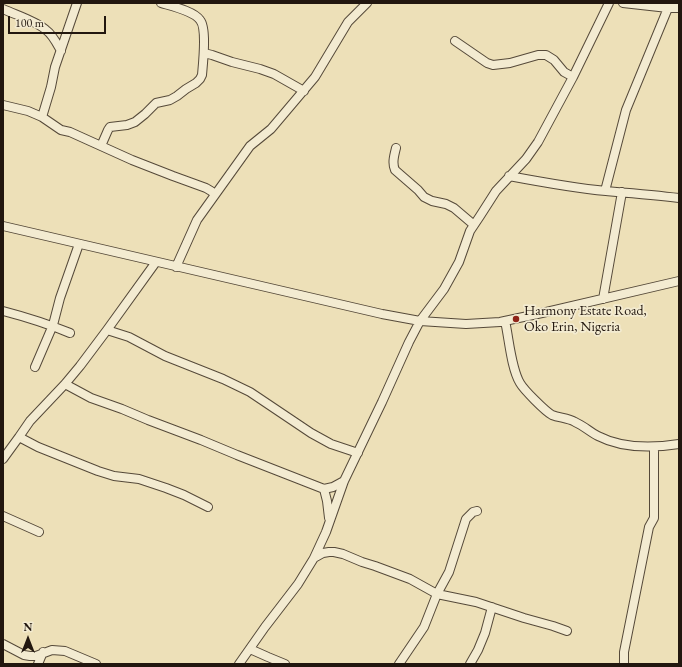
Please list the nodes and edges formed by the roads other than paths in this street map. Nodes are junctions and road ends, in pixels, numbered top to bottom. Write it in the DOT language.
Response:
graph roads {
  1 [pos="78,3"];
  2 [pos="161,3"];
  3 [pos="367,3"];
  4 [pos="609,3"];
  5 [pos="623,3"];
  6 [pos="668,8"];
  7 [pos="679,8"];
  8 [pos="3,9"];
  9 [pos="455,41"];
  10 [pos="60,51"];
  11 [pos="204,53"];
  12 [pos="573,77"];
  13 [pos="304,91"];
  14 [pos="3,105"];
  15 [pos="42,117"];
  16 [pos="101,146"];
  17 [pos="396,148"];
  18 [pos="509,176"];
  19 [pos="605,191"];
  20 [pos="622,192"];
  21 [pos="215,194"];
  22 [pos="679,198"];
  23 [pos="474,225"];
  24 [pos="3,226"];
  25 [pos="79,244"];
  26 [pos="156,262"];
  27 [pos="176,267"];
  28 [pos="679,282"];
  29 [pos="603,299"];
  30 [pos="3,311"];
  31 [pos="420,321"];
  32 [pos="505,321"];
  33 [pos="53,325"];
  34 [pos="107,330"];
  35 [pos="70,333"];
  36 [pos="35,367"];
  37 [pos="65,384"];
  38 [pos="20,437"];
  39 [pos="679,444"];
  40 [pos="654,447"];
  41 [pos="358,453"];
  42 [pos="3,459"];
  43 [pos="344,481"];
  44 [pos="324,490"];
  45 [pos="208,507"];
  46 [pos="477,511"];
  47 [pos="3,516"];
  48 [pos="330,520"];
  49 [pos="39,532"];
  50 [pos="323,539"];
  51 [pos="334,552"];
  52 [pos="314,558"];
  53 [pos="437,594"];
  54 [pos="492,607"];
  55 [pos="567,631"];
  56 [pos="3,644"];
  57 [pos="250,649"];
  58 [pos="43,652"];
  59 [pos="38,664"];
  60 [pos="96,664"];
  61 [pos="240,664"];
  62 [pos="284,664"];
  63 [pos="399,664"];
  64 [pos="470,664"];
  65 [pos="624,664"];
  1 -- 10 [label="street"];
  2 -- 11 [label="street"];
  3 -- 13 [label="street"];
  4 -- 12 [label="street"];
  5 -- 6 [label="street"];
  6 -- 7 [label="street"];
  6 -- 19 [label="street"];
  8 -- 10 [label="street"];
  9 -- 12 [label="street"];
  10 -- 15 [label="street"];
  11 -- 13 [label="street"];
  11 -- 16 [label="street"];
  12 -- 18 [label="street"];
  13 -- 21 [label="street"];
  14 -- 15 [label="street"];
  15 -- 16 [label="street"];
  16 -- 21 [label="street"];
  17 -- 23 [label="street"];
  18 -- 19 [label="street"];
  18 -- 23 [label="street"];
  19 -- 20 [label="street"];
  20 -- 22 [label="street"];
  20 -- 29 [label="street"];
  21 -- 27 [label="street"];
  23 -- 31 [label="street"];
  24 -- 25 [label="street"];
  25 -- 26 [label="street"];
  25 -- 33 [label="street"];
  26 -- 27 [label="street"];
  26 -- 34 [label="street"];
  27 -- 31 [label="street"];
  28 -- 29 [label="street"];
  29 -- 32 [label="street"];
  30 -- 33 [label="street"];
  31 -- 32 [label="street"];
  31 -- 41 [label="street"];
  32 -- 40 [label="street"];
  33 -- 35 [label="street"];
  33 -- 36 [label="street"];
  34 -- 37 [label="street"];
  34 -- 41 [label="street"];
  37 -- 38 [label="street"];
  37 -- 44 [label="street"];
  38 -- 42 [label="street"];
  38 -- 45 [label="street"];
  39 -- 40 [label="street"];
  40 -- 65 [label="street"];
  41 -- 43 [label="street"];
  43 -- 44 [label="street"];
  43 -- 48 [label="street"];
  44 -- 48 [label="street"];
  46 -- 53 [label="street"];
  47 -- 49 [label="street"];
  48 -- 50 [label="street"];
  50 -- 51 [label="street"];
  50 -- 52 [label="street"];
  51 -- 52 [label="street"];
  51 -- 53 [label="street"];
  52 -- 57 [label="street"];
  53 -- 54 [label="street"];
  53 -- 63 [label="street"];
  54 -- 55 [label="street"];
  54 -- 64 [label="street"];
  56 -- 58 [label="street"];
  57 -- 61 [label="street"];
  57 -- 62 [label="street"];
  58 -- 59 [label="street"];
  58 -- 60 [label="street"];
}
